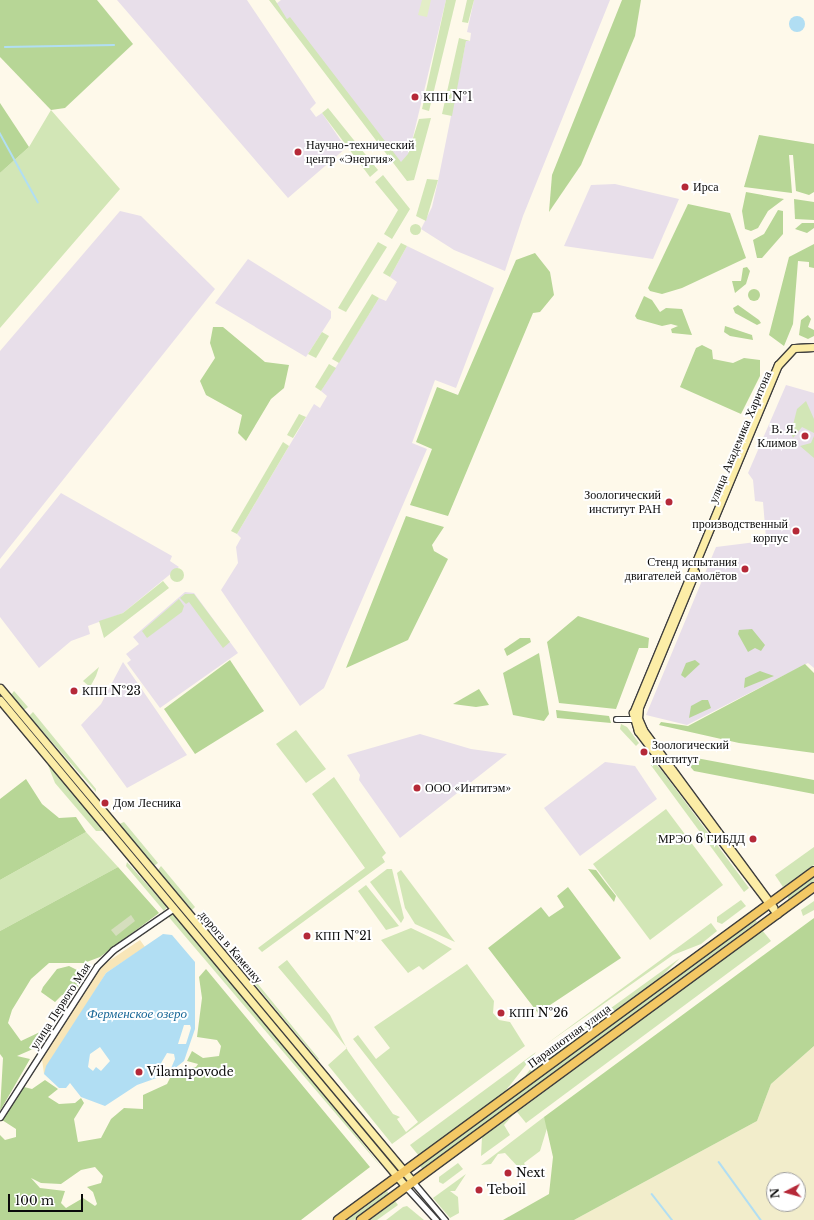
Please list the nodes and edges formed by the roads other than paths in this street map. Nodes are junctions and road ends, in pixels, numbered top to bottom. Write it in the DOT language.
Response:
graph roads {
  1 [pos="814,347"];
  2 [pos="730,484"];
  3 [pos="0,688"];
  4 [pos="0,700"];
  5 [pos="616,719"];
  6 [pos="633,720"];
  7 [pos="814,871"];
  8 [pos="814,887"];
  9 [pos="769,904"];
  10 [pos="174,908"];
  11 [pos="777,914"];
  12 [pos="0,1117"];
  13 [pos="401,1174"];
  14 [pos="413,1182"];
  15 [pos="406,1187"];
  16 [pos="338,1220"];
  17 [pos="361,1220"];
  18 [pos="436,1220"];
  19 [pos="445,1220"];
  1 -- 2 [label="main road, улица Академика Харитона"];
  2 -- 6 [label="main road, улица Академика Харитона"];
  2 -- 9 [label="main road, улица Академика Харитона"];
  3 -- 13 [label="main road, дорога в Каменку"];
  4 -- 10 [label="main road, дорога в Каменку"];
  5 -- 6 [label="street"];
  6 -- 9 [label="main road"];
  7 -- 9 [label="main road, Парашютная улица"];
  8 -- 11 [label="main road, Парашютная улица"];
  9 -- 11 [label="main road"];
  9 -- 13 [label="main road, Парашютная улица"];
  10 -- 12 [label="street, улица Первого Мая"];
  10 -- 13 [label="main road, дорога в Каменку"];
  11 -- 14 [label="main road, Парашютная улица"];
  13 -- 14 [label="main road, дорога в Каменку"];
  13 -- 15 [label="main road, дорога в Каменку"];
  13 -- 16 [label="main road, Парашютная улица"];
  14 -- 15 [label="main road, Парашютная улица"];
  14 -- 19 [label="street, дорога в Каменку"];
  15 -- 17 [label="main road, Парашютная улица"];
  15 -- 18 [label="street, дорога в Каменку"];
}
